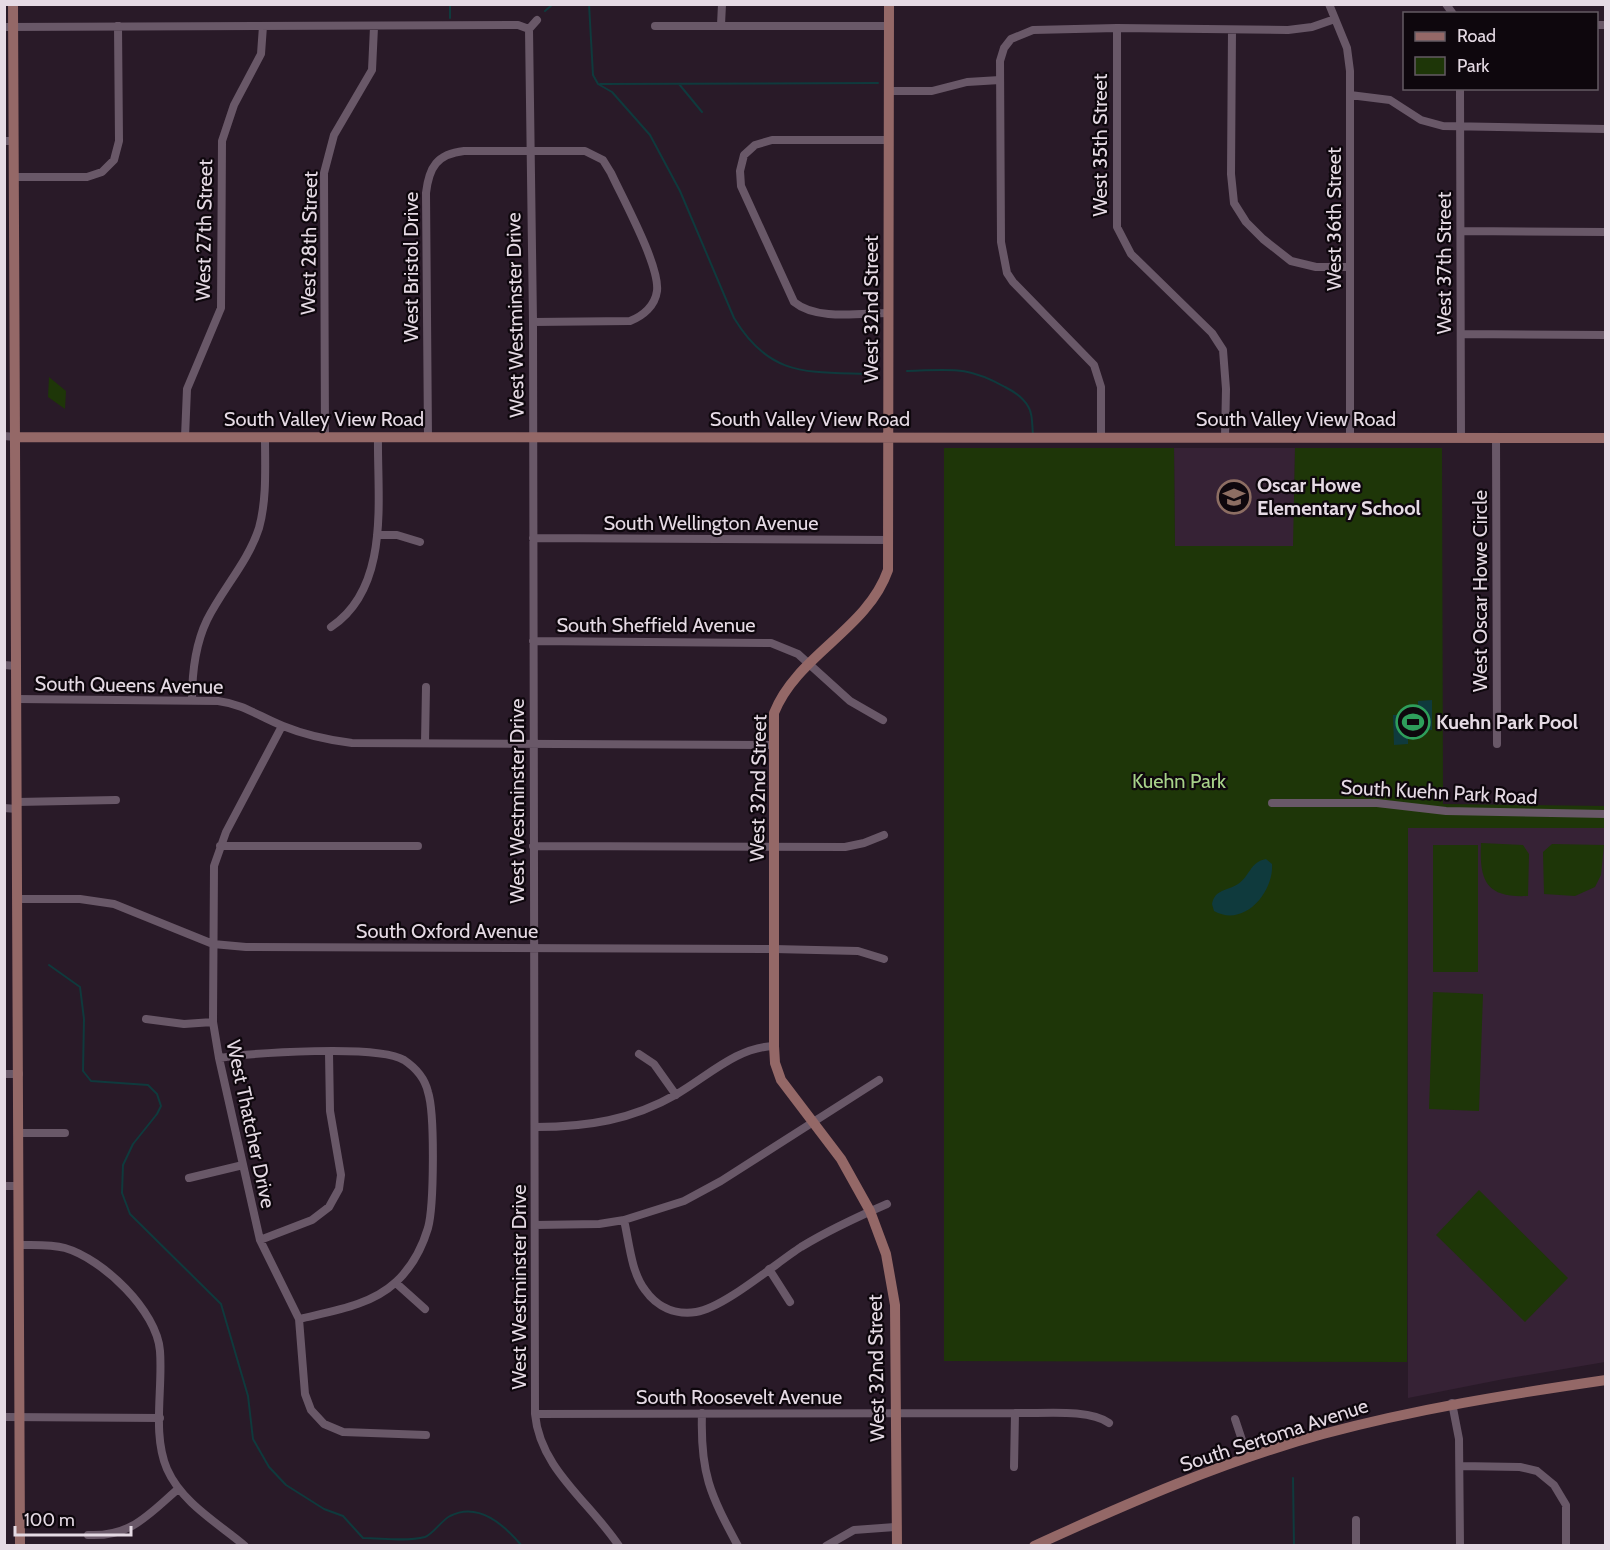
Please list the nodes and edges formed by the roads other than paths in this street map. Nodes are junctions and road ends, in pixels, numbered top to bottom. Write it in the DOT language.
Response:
graph roads {
  1 [pos="13,4"];
  2 [pos="722,4"];
  3 [pos="889,4"];
  4 [pos="1329,4"];
  5 [pos="1335,19"];
  6 [pos="537,20"];
  7 [pos="722,25"];
  8 [pos="118,26"];
  9 [pos="655,26"];
  10 [pos="889,26"];
  11 [pos="9,27"];
  12 [pos="263,27"];
  13 [pos="375,27"];
  14 [pos="1117,28"];
  15 [pos="529,29"];
  16 [pos="1232,30"];
  17 [pos="1000,80"];
  18 [pos="1460,90"];
  19 [pos="888,91"];
  20 [pos="1350,95"];
  21 [pos="1460,128"];
  22 [pos="1605,129"];
  23 [pos="888,140"];
  24 [pos="9,141"];
  25 [pos="530,151"];
  26 [pos="14,177"];
  27 [pos="1461,231"];
  28 [pos="1605,232"];
  29 [pos="10,249"];
  30 [pos="1350,267"];
  31 [pos="889,313"];
  32 [pos="533,322"];
  33 [pos="1461,334"];
  34 [pos="1605,335"];
  35 [pos="10,436"];
  36 [pos="890,436"];
  37 [pos="185,437"];
  38 [pos="265,437"];
  39 [pos="324,437"];
  40 [pos="378,437"];
  41 [pos="428,437"];
  42 [pos="533,437"];
  43 [pos="1101,437"];
  44 [pos="1225,437"];
  45 [pos="1350,437"];
  46 [pos="1461,437"];
  47 [pos="1496,437"];
  48 [pos="1605,438"];
  49 [pos="377,535"];
  50 [pos="533,538"];
  51 [pos="889,540"];
  52 [pos="420,542"];
  53 [pos="4,552"];
  54 [pos="16,552"];
  55 [pos="331,627"];
  56 [pos="533,641"];
  57 [pos="810,664"];
  58 [pos="10,665"];
  59 [pos="426,687"];
  60 [pos="17,699"];
  61 [pos="192,700"];
  62 [pos="882,720"];
  63 [pos="282,726"];
  64 [pos="425,743"];
  65 [pos="533,744"];
  66 [pos="1497,744"];
  67 [pos="774,745"];
  68 [pos="116,800"];
  69 [pos="1272,804"];
  70 [pos="17,805"];
  71 [pos="4,808"];
  72 [pos="1605,814"];
  73 [pos="884,835"];
  74 [pos="220,846"];
  75 [pos="418,846"];
  76 [pos="534,846"];
  77 [pos="774,848"];
  78 [pos="18,899"];
  79 [pos="213,944"];
  80 [pos="534,948"];
  81 [pos="774,949"];
  82 [pos="884,959"];
  83 [pos="146,1019"];
  84 [pos="213,1022"];
  85 [pos="774,1046"];
  86 [pos="329,1053"];
  87 [pos="639,1054"];
  88 [pos="219,1058"];
  89 [pos="4,1074"];
  90 [pos="19,1074"];
  91 [pos="879,1080"];
  92 [pos="676,1095"];
  93 [pos="813,1124"];
  94 [pos="536,1127"];
  95 [pos="20,1133"];
  96 [pos="65,1133"];
  97 [pos="243,1165"];
  98 [pos="189,1178"];
  99 [pos="4,1186"];
  100 [pos="20,1186"];
  101 [pos="887,1204"];
  102 [pos="870,1211"];
  103 [pos="624,1220"];
  104 [pos="535,1225"];
  105 [pos="261,1240"];
  106 [pos="20,1245"];
  107 [pos="769,1269"];
  108 [pos="396,1283"];
  109 [pos="790,1302"];
  110 [pos="425,1309"];
  111 [pos="299,1319"];
  112 [pos="1605,1380"];
  113 [pos="1452,1403"];
  114 [pos="702,1413"];
  115 [pos="896,1413"];
  116 [pos="1015,1413"];
  117 [pos="535,1414"];
  118 [pos="4,1417"];
  119 [pos="20,1417"];
  120 [pos="160,1418"];
  121 [pos="1235,1419"];
  122 [pos="1109,1422"];
  123 [pos="426,1435"];
  124 [pos="1248,1458"];
  125 [pos="1460,1466"];
  126 [pos="1014,1467"];
  127 [pos="178,1489"];
  128 [pos="1356,1520"];
  129 [pos="895,1527"];
  130 [pos="88,1535"];
  131 [pos="20,1545"];
  132 [pos="245,1545"];
  133 [pos="619,1545"];
  134 [pos="738,1545"];
  135 [pos="826,1545"];
  136 [pos="897,1545"];
  137 [pos="1034,1545"];
  138 [pos="1356,1545"];
  139 [pos="1460,1545"];
  140 [pos="1566,1545"];
  1 -- 11 [label="street"];
  2 -- 7 [label="street"];
  3 -- 10 [label="street, West 32nd Street"];
  4 -- 5 [label="street, West 36th Street"];
  5 -- 16 [label="street"];
  5 -- 20 [label="street, West 36th Street"];
  6 -- 15 [label="street"];
  7 -- 9 [label="street"];
  7 -- 10 [label="street"];
  8 -- 11 [label="street"];
  8 -- 12 [label="street"];
  8 -- 26 [label="street"];
  10 -- 19 [label="street, West 32nd Street"];
  11 -- 24 [label="street"];
  12 -- 13 [label="street"];
  12 -- 37 [label="street, West 27th Street"];
  13 -- 15 [label="street"];
  13 -- 39 [label="street, West 28th Street"];
  14 -- 16 [label="street"];
  14 -- 17 [label="street"];
  14 -- 44 [label="street, West 35th Street"];
  15 -- 25 [label="street, West Westminster Drive"];
  16 -- 30 [label="street"];
  17 -- 19 [label="street"];
  17 -- 43 [label="street"];
  18 -- 21 [label="street, West 37th Street"];
  19 -- 23 [label="street, West 32nd Street"];
  20 -- 21 [label="street"];
  20 -- 30 [label="street, West 36th Street"];
  21 -- 22 [label="street"];
  21 -- 27 [label="street, West 37th Street"];
  23 -- 31 [label="street, West 32nd Street"];
  23 -- 31 [label="street"];
  24 -- 26 [label="street"];
  25 -- 32 [label="street, West Westminster Drive"];
  25 -- 32 [label="street, West Bristol Drive"];
  25 -- 41 [label="street, West Bristol Drive"];
  26 -- 29 [label="street"];
  27 -- 28 [label="street"];
  27 -- 33 [label="street, West 37th Street"];
  29 -- 35 [label="street"];
  30 -- 45 [label="street, West 36th Street"];
  31 -- 36 [label="street, West 32nd Street"];
  32 -- 42 [label="street, West Westminster Drive"];
  33 -- 34 [label="street"];
  33 -- 46 [label="street, West 37th Street"];
  35 -- 37 [label="street, South Valley View Road"];
  35 -- 54 [label="street"];
  36 -- 42 [label="street, South Valley View Road"];
  36 -- 43 [label="street, South Valley View Road"];
  36 -- 51 [label="street, West 32nd Street"];
  37 -- 38 [label="street, South Valley View Road"];
  38 -- 39 [label="street, South Valley View Road"];
  38 -- 61 [label="street"];
  39 -- 40 [label="street, South Valley View Road"];
  40 -- 41 [label="street, South Valley View Road"];
  40 -- 49 [label="street"];
  41 -- 42 [label="street, South Valley View Road"];
  42 -- 50 [label="street, West Westminster Drive"];
  43 -- 44 [label="street, South Valley View Road"];
  44 -- 45 [label="street, South Valley View Road"];
  45 -- 46 [label="street, South Valley View Road"];
  46 -- 47 [label="street, South Valley View Road"];
  47 -- 48 [label="street, South Valley View Road"];
  47 -- 66 [label="street, West Oscar Howe Circle"];
  49 -- 52 [label="street"];
  49 -- 55 [label="street"];
  50 -- 51 [label="street, South Wellington Avenue"];
  50 -- 56 [label="street, West Westminster Drive"];
  51 -- 57 [label="street, West 32nd Street"];
  53 -- 54 [label="street"];
  54 -- 58 [label="street"];
  56 -- 57 [label="street, South Sheffield Avenue"];
  56 -- 65 [label="street, West Westminster Drive"];
  57 -- 62 [label="street, South Sheffield Avenue"];
  57 -- 67 [label="street, West 32nd Street"];
  58 -- 60 [label="street"];
  59 -- 64 [label="street"];
  60 -- 61 [label="street, South Queens Avenue"];
  60 -- 70 [label="street"];
  61 -- 63 [label="street, South Queens Avenue"];
  63 -- 64 [label="street, South Queens Avenue"];
  63 -- 74 [label="street, West Thatcher Drive"];
  64 -- 65 [label="street, South Queens Avenue"];
  65 -- 67 [label="street, South Queens Avenue"];
  65 -- 76 [label="street, West Westminster Drive"];
  67 -- 77 [label="street, West 32nd Street"];
  68 -- 70 [label="street"];
  69 -- 72 [label="street, South Kuehn Park Road"];
  70 -- 71 [label="street"];
  70 -- 78 [label="street"];
  73 -- 77 [label="street"];
  74 -- 75 [label="street"];
  74 -- 79 [label="street, West Thatcher Drive"];
  76 -- 77 [label="street"];
  76 -- 80 [label="street, West Westminster Drive"];
  77 -- 81 [label="street, West 32nd Street"];
  78 -- 79 [label="street, South Oxford Avenue"];
  78 -- 90 [label="street"];
  79 -- 80 [label="street, South Oxford Avenue"];
  79 -- 84 [label="street, West Thatcher Drive"];
  80 -- 81 [label="street, South Oxford Avenue"];
  80 -- 94 [label="street, West Westminster Drive"];
  81 -- 82 [label="street, South Oxford Avenue"];
  81 -- 85 [label="street, West 32nd Street"];
  83 -- 84 [label="street"];
  84 -- 88 [label="street, West Thatcher Drive"];
  85 -- 92 [label="street"];
  85 -- 93 [label="street, West 32nd Street"];
  86 -- 88 [label="street"];
  86 -- 105 [label="street"];
  86 -- 108 [label="street"];
  87 -- 92 [label="street"];
  88 -- 97 [label="street, West Thatcher Drive"];
  89 -- 90 [label="street"];
  90 -- 95 [label="street"];
  91 -- 93 [label="street"];
  92 -- 94 [label="street"];
  93 -- 102 [label="street, West 32nd Street"];
  93 -- 103 [label="street"];
  94 -- 104 [label="street, West Westminster Drive"];
  95 -- 96 [label="street"];
  95 -- 100 [label="street"];
  97 -- 98 [label="street"];
  97 -- 105 [label="street, West Thatcher Drive"];
  99 -- 100 [label="street"];
  100 -- 106 [label="street"];
  101 -- 102 [label="street"];
  102 -- 107 [label="street"];
  102 -- 115 [label="street, West 32nd Street"];
  103 -- 104 [label="street"];
  103 -- 107 [label="street"];
  104 -- 117 [label="street, West Westminster Drive"];
  105 -- 111 [label="street, West Thatcher Drive"];
  106 -- 119 [label="street"];
  106 -- 120 [label="street"];
  107 -- 109 [label="street"];
  108 -- 110 [label="street"];
  108 -- 111 [label="street"];
  111 -- 123 [label="street, West Thatcher Drive"];
  112 -- 113 [label="street, South Sertoma Avenue"];
  113 -- 124 [label="street, South Sertoma Avenue"];
  113 -- 125 [label="street"];
  114 -- 115 [label="street, South Roosevelt Avenue"];
  114 -- 117 [label="street, South Roosevelt Avenue"];
  114 -- 134 [label="street"];
  115 -- 116 [label="street, South Roosevelt Avenue"];
  115 -- 129 [label="street, West 32nd Street"];
  116 -- 122 [label="street, South Roosevelt Avenue"];
  116 -- 126 [label="street"];
  117 -- 133 [label="street, West Westminster Drive"];
  118 -- 119 [label="street"];
  119 -- 120 [label="street"];
  119 -- 131 [label="street"];
  120 -- 127 [label="street"];
  121 -- 124 [label="street"];
  124 -- 137 [label="street, South Sertoma Avenue"];
  125 -- 139 [label="street"];
  125 -- 140 [label="street"];
  127 -- 130 [label="street"];
  127 -- 132 [label="street"];
  128 -- 138 [label="street"];
  129 -- 135 [label="street"];
  129 -- 136 [label="street, West 32nd Street"];
}
